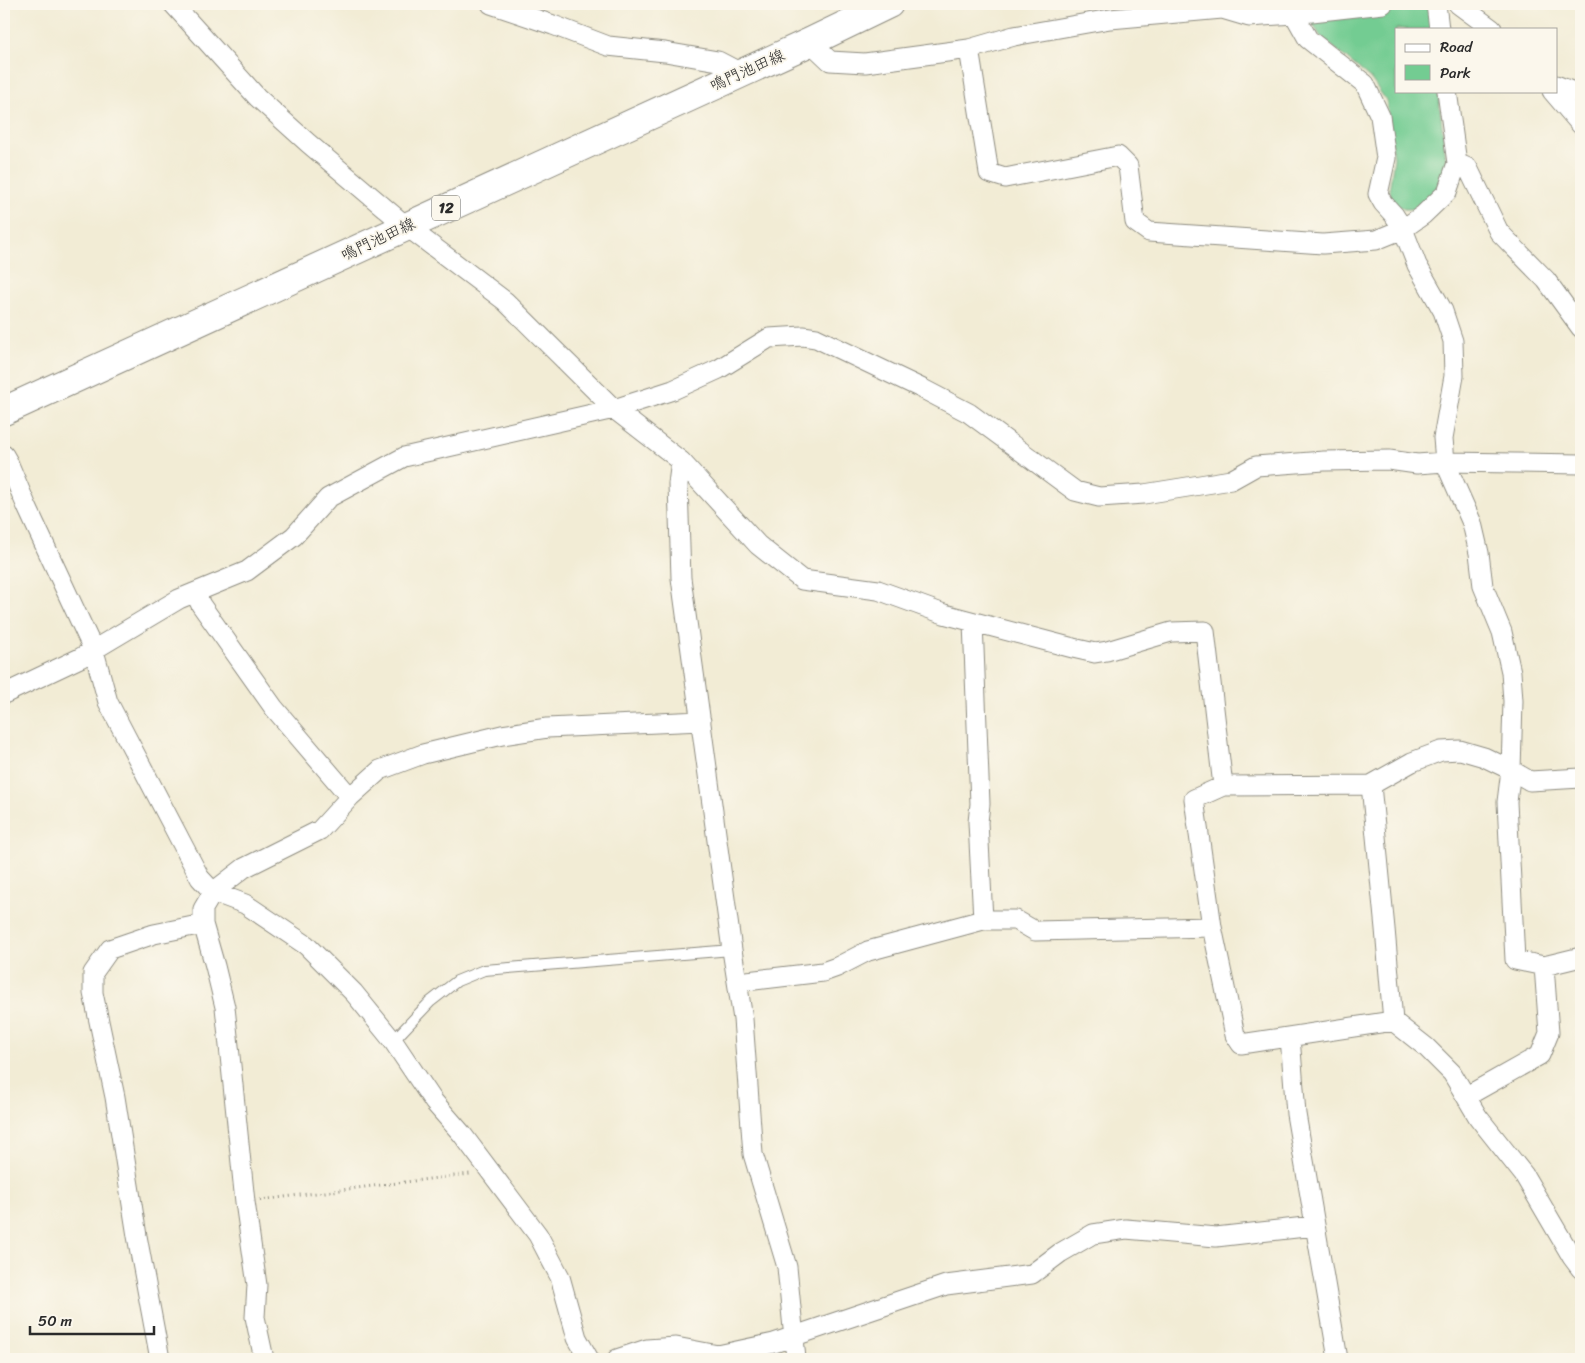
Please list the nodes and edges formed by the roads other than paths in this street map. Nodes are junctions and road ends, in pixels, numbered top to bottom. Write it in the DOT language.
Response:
graph roads {
  1 [pos="173,4"];
  2 [pos="492,4"];
  3 [pos="889,4"];
  4 [pos="1383,4"];
  5 [pos="1436,4"];
  6 [pos="1458,4"];
  7 [pos="1222,6"];
  8 [pos="1294,14"];
  9 [pos="1439,28"];
  10 [pos="1491,28"];
  11 [pos="810,42"];
  12 [pos="969,49"];
  13 [pos="741,73"];
  14 [pos="1558,86"];
  15 [pos="1447,92"];
  16 [pos="1553,92"];
  17 [pos="1581,92"];
  18 [pos="1581,125"];
  19 [pos="1457,163"];
  20 [pos="406,226"];
  21 [pos="1403,229"];
  22 [pos="1581,328"];
  23 [pos="614,409"];
  24 [pos="4,411"];
  25 [pos="4,455"];
  26 [pos="681,461"];
  27 [pos="1445,462"];
  28 [pos="1581,464"];
  29 [pos="195,593"];
  30 [pos="973,622"];
  31 [pos="94,650"];
  32 [pos="4,694"];
  33 [pos="701,721"];
  34 [pos="1511,770"];
  35 [pos="1581,778"];
  36 [pos="1371,785"];
  37 [pos="1223,786"];
  38 [pos="350,797"];
  39 [pos="213,892"];
  40 [pos="983,920"];
  41 [pos="203,924"];
  42 [pos="1212,927"];
  43 [pos="732,950"];
  44 [pos="1581,957"];
  45 [pos="1544,966"];
  46 [pos="738,982"];
  47 [pos="1392,1021"];
  48 [pos="1290,1036"];
  49 [pos="393,1041"];
  50 [pos="1467,1096"];
  51 [pos="1314,1226"];
  52 [pos="1581,1269"];
  53 [pos="793,1336"];
  54 [pos="160,1359"];
  55 [pos="264,1359"];
  56 [pos="589,1359"];
  57 [pos="617,1359"];
  58 [pos="796,1359"];
  59 [pos="1338,1359"];
  1 -- 20 [label="street"];
  2 -- 13 [label="street"];
  3 -- 11 [label="main road, 鳴門池田線 / 12"];
  4 -- 8 [label="street"];
  5 -- 9 [label="street"];
  6 -- 10 [label="street"];
  7 -- 8 [label="street"];
  7 -- 12 [label="street"];
  8 -- 21 [label="street"];
  11 -- 12 [label="street"];
  11 -- 13 [label="main road, 鳴門池田線 / 12"];
  12 -- 21 [label="street"];
  13 -- 20 [label="main road, 鳴門池田線 / 12"];
  14 -- 17 [label="street"];
  15 -- 19 [label="street"];
  16 -- 18 [label="street"];
  19 -- 21 [label="street"];
  19 -- 22 [label="street"];
  20 -- 23 [label="street"];
  20 -- 24 [label="main road, 鳴門池田線 / 12"];
  21 -- 27 [label="street"];
  23 -- 26 [label="street"];
  23 -- 27 [label="street"];
  23 -- 29 [label="street"];
  25 -- 31 [label="street"];
  26 -- 30 [label="street"];
  26 -- 33 [label="street"];
  27 -- 28 [label="street"];
  27 -- 34 [label="street"];
  29 -- 31 [label="street"];
  29 -- 38 [label="street"];
  30 -- 37 [label="street"];
  30 -- 40 [label="street"];
  31 -- 32 [label="street"];
  31 -- 39 [label="street"];
  33 -- 38 [label="street"];
  33 -- 43 [label="street"];
  34 -- 35 [label="street"];
  34 -- 36 [label="street"];
  34 -- 45 [label="street"];
  36 -- 37 [label="street"];
  36 -- 47 [label="street"];
  37 -- 42 [label="street"];
  38 -- 39 [label="street"];
  39 -- 41 [label="street"];
  39 -- 49 [label="street"];
  40 -- 42 [label="street"];
  40 -- 46 [label="street"];
  41 -- 54 [label="street"];
  41 -- 55 [label="street"];
  42 -- 48 [label="street"];
  43 -- 46 [label="street"];
  43 -- 49 [label="lane"];
  44 -- 45 [label="street"];
  45 -- 50 [label="street"];
  46 -- 53 [label="street"];
  47 -- 48 [label="street"];
  47 -- 50 [label="street"];
  48 -- 51 [label="street"];
  49 -- 56 [label="street"];
  50 -- 52 [label="street"];
  51 -- 53 [label="street"];
  51 -- 59 [label="street"];
  53 -- 57 [label="street"];
  53 -- 58 [label="street"];
}
